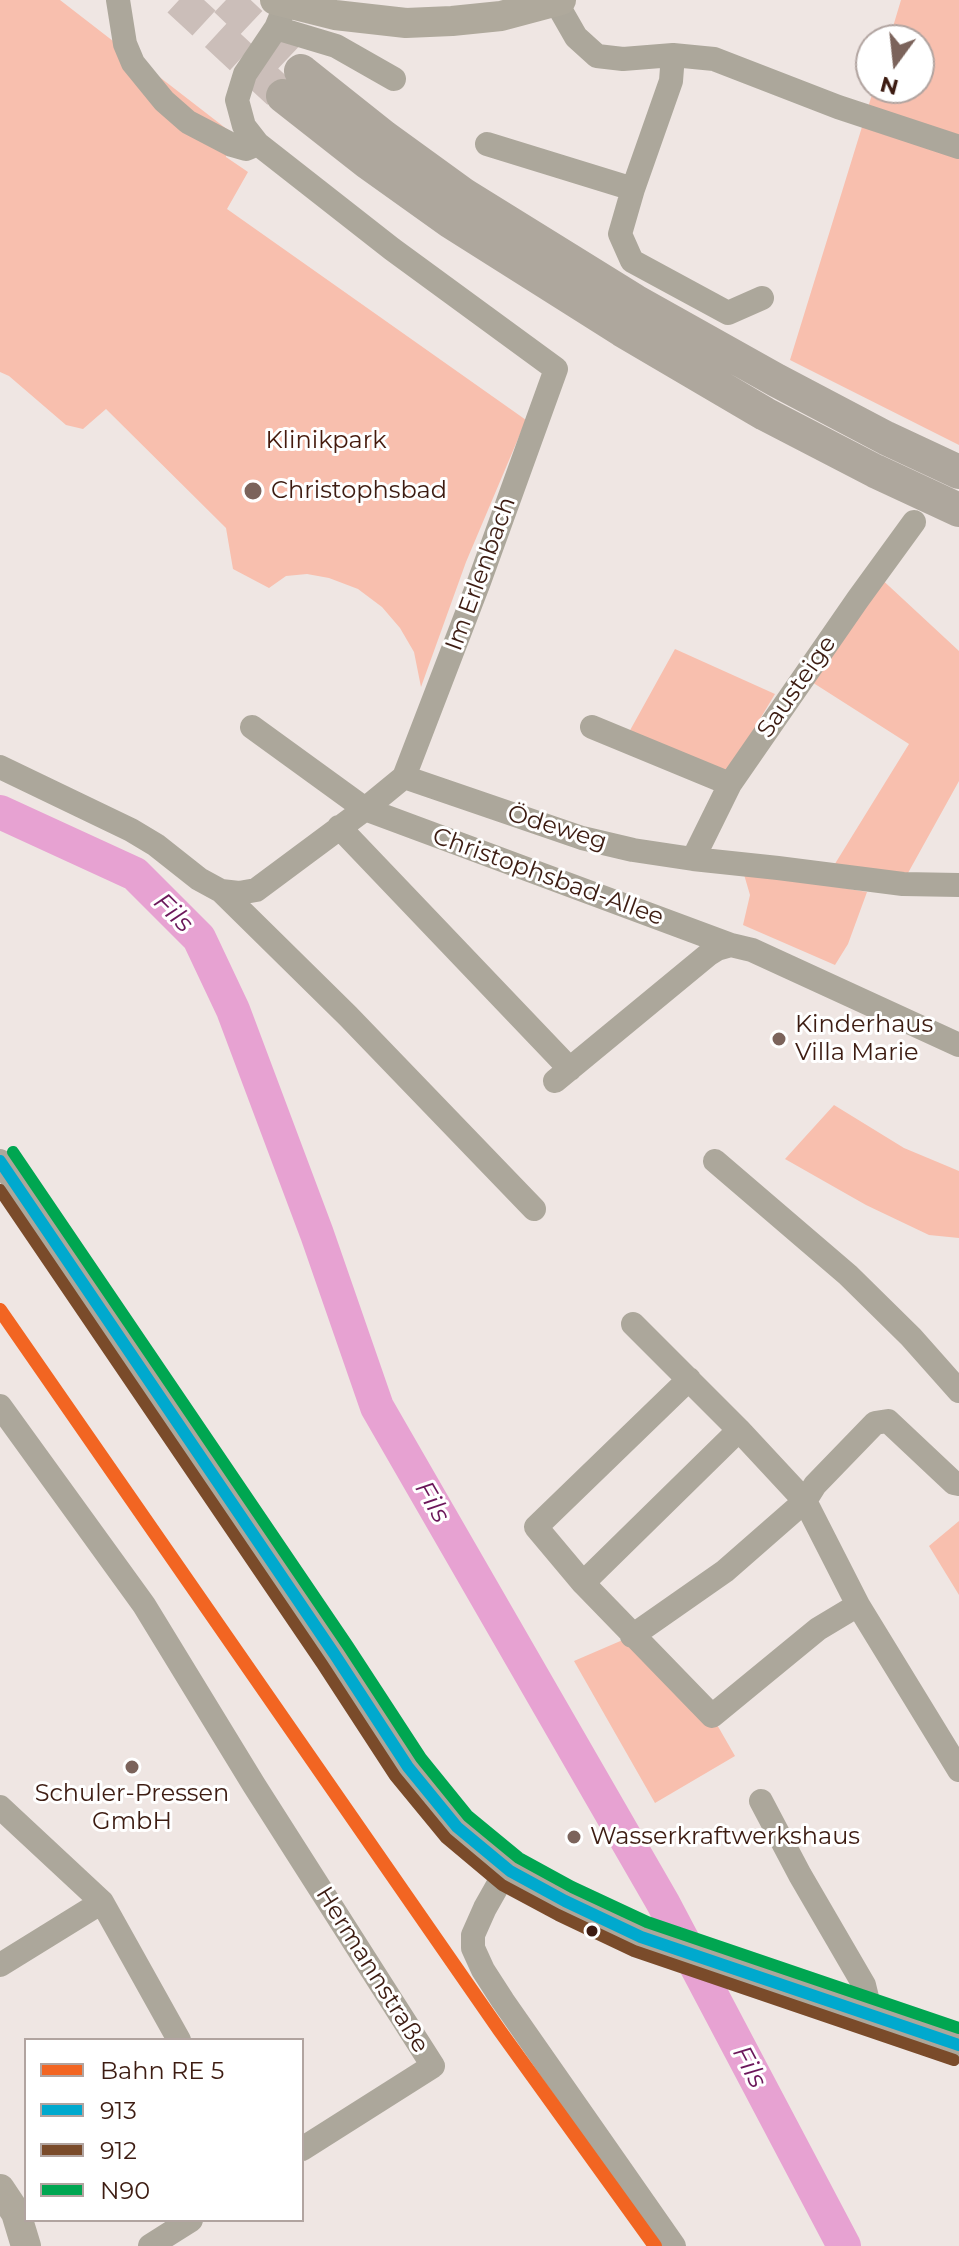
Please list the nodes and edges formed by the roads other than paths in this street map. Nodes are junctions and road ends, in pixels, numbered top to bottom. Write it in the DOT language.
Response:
graph roads {
  1 [pos="118,0"];
  2 [pos="559,1"];
  3 [pos="279,11"];
  4 [pos="673,55"];
  5 [pos="394,79"];
  6 [pos="258,144"];
  7 [pos="487,144"];
  8 [pos="959,147"];
  9 [pos="633,189"];
  10 [pos="762,298"];
  11 [pos="959,472"];
  12 [pos="959,510"];
  13 [pos="914,522"];
  14 [pos="252,727"];
  15 [pos="592,727"];
  16 [pos="0,767"];
  17 [pos="404,777"];
  18 [pos="730,784"];
  19 [pos="365,809"];
  20 [pos="339,827"];
  21 [pos="693,859"];
  22 [pos="959,885"];
  23 [pos="221,891"];
  24 [pos="731,945"];
  25 [pos="959,1045"];
  26 [pos="0,1161"];
  27 [pos="715,1161"];
  28 [pos="534,1209"];
  29 [pos="633,1324"];
  30 [pos="689,1379"];
  31 [pos="959,1391"];
  32 [pos="0,1406"];
  33 [pos="739,1430"];
  34 [pos="959,1484"];
  35 [pos="805,1501"];
  36 [pos="583,1583"];
  37 [pos="858,1605"];
  38 [pos="632,1636"];
  39 [pos="959,1770"];
  40 [pos="761,1801"];
  41 [pos="0,1807"];
  42 [pos="510,1871"];
  43 [pos="102,1902"];
  44 [pos="0,1965"];
  45 [pos="871,2014"];
  46 [pos="178,2038"];
  47 [pos="959,2045"];
  48 [pos="304,2148"];
  49 [pos="0,2189"];
  50 [pos="188,2222"];
  51 [pos="0,2237"];
  52 [pos="14,2246"];
  53 [pos="26,2246"];
  54 [pos="150,2246"];
  55 [pos="674,2246"];
  1 -- 6 [label="street"];
  2 -- 3 [label="main road"];
  2 -- 4 [label="street"];
  3 -- 5 [label="street"];
  3 -- 6 [label="street"];
  4 -- 8 [label="street"];
  4 -- 9 [label="street"];
  6 -- 17 [label="street, Im Erlenbach"];
  7 -- 9 [label="street"];
  9 -- 10 [label="street"];
  11 -- 12 [label="highway"];
  13 -- 18 [label="street, Sausteige"];
  14 -- 19 [label="street, Christophsbad-Allee"];
  15 -- 18 [label="street"];
  16 -- 23 [label="street"];
  17 -- 19 [label="street"];
  17 -- 21 [label="street, Ödeweg"];
  18 -- 21 [label="street, Sausteige"];
  19 -- 20 [label="street"];
  19 -- 24 [label="street, Christophsbad-Allee"];
  20 -- 23 [label="street"];
  20 -- 24 [label="street"];
  21 -- 22 [label="street, Ödeweg"];
  23 -- 28 [label="street"];
  24 -- 25 [label="street, Christophsbad-Allee"];
  26 -- 42 [label="street"];
  27 -- 31 [label="street"];
  29 -- 30 [label="street"];
  30 -- 33 [label="street"];
  30 -- 36 [label="street"];
  32 -- 48 [label="street, Hermannstraße"];
  33 -- 35 [label="street"];
  33 -- 36 [label="street"];
  34 -- 35 [label="street"];
  35 -- 37 [label="street"];
  35 -- 38 [label="street"];
  36 -- 38 [label="street"];
  37 -- 38 [label="street"];
  37 -- 39 [label="street"];
  40 -- 45 [label="street"];
  41 -- 43 [label="street"];
  42 -- 45 [label="street"];
  42 -- 55 [label="street"];
  43 -- 44 [label="street"];
  43 -- 46 [label="street"];
  45 -- 47 [label="street"];
  49 -- 53 [label="main road"];
  50 -- 54 [label="street"];
  51 -- 52 [label="main road"];
}
